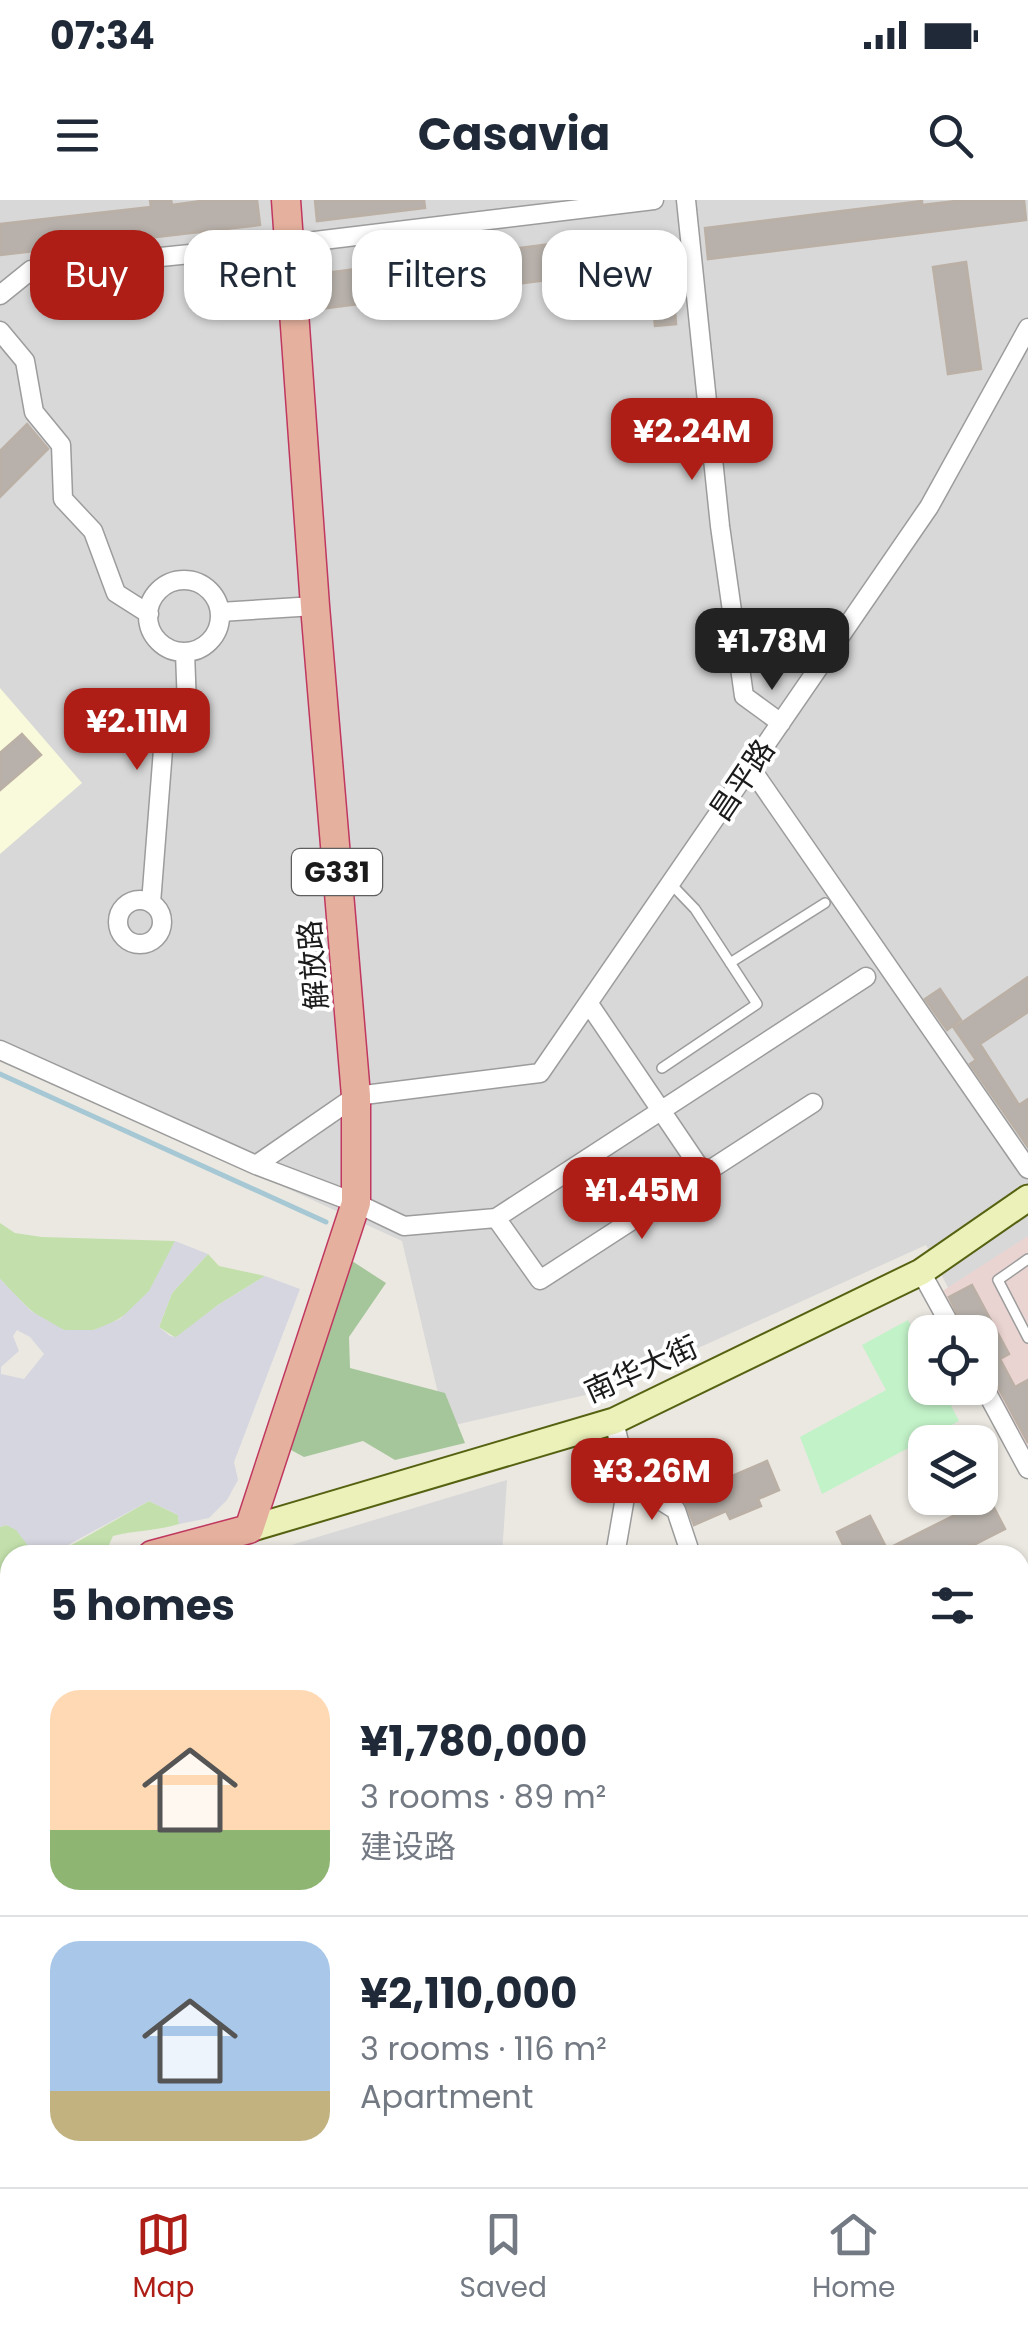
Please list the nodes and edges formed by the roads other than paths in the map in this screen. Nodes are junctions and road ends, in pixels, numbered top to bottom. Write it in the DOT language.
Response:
graph roads {
  1 [pos="286,200"];
  2 [pos="654,200"];
  3 [pos="686,200"];
  4 [pos="289,230"];
  5 [pos="332,239"];
  6 [pos="184,255"];
  7 [pos="0,295"];
  8 [pos="295,320"];
  9 [pos="1028,328"];
  10 [pos="0,330"];
  11 [pos="315,606"];
  12 [pos="220,612"];
  13 [pos="149,614"];
  14 [pos="185,652"];
  15 [pos="780,724"];
  16 [pos="750,768"];
  17 [pos="671,884"];
  18 [pos="150,902"];
  19 [pos="824,903"];
  20 [pos="730,963"];
  21 [pos="866,977"];
  22 [pos="589,1004"];
  23 [pos="0,1050"];
  24 [pos="662,1068"];
  25 [pos="356,1096"];
  26 [pos="813,1103"];
  27 [pos="662,1110"];
  28 [pos="256,1165"];
  29 [pos="1028,1169"];
  30 [pos="704,1174"];
  31 [pos="1028,1198"];
  32 [pos="356,1203"];
  33 [pos="496,1218"];
  34 [pos="1028,1260"];
  35 [pos="922,1272"];
  36 [pos="945,1315"];
  37 [pos="1028,1338"];
  38 [pos="997,1405"];
  39 [pos="614,1421"];
  40 [pos="1022,1443"];
  41 [pos="1028,1469"];
  42 [pos="628,1480"];
  43 [pos="248,1528"];
  44 [pos="188,1545"];
  45 [pos="224,1545"];
  46 [pos="618,1545"];
  47 [pos="688,1545"];
  1 -- 4 [label="highway, 解放路 / G331"];
  2 -- 5 [label="street"];
  3 -- 15 [label="street"];
  6 -- 7 [label="street"];
  8 -- 11 [label="highway, 解放路 / G331"];
  9 -- 15 [label="street, 昌平路"];
  10 -- 13 [label="street"];
  11 -- 12 [label="street"];
  11 -- 25 [label="highway, 解放路 / G331"];
  12 -- 13 [label="street"];
  12 -- 14 [label="street"];
  13 -- 14 [label="street"];
  14 -- 18 [label="street"];
  15 -- 16 [label="street, 昌平路"];
  16 -- 17 [label="street, 昌平路"];
  16 -- 29 [label="street"];
  17 -- 20 [label="lane"];
  17 -- 22 [label="street, 昌平路"];
  19 -- 20 [label="lane"];
  20 -- 24 [label="lane"];
  21 -- 27 [label="street"];
  22 -- 25 [label="street, 昌平路"];
  22 -- 27 [label="street"];
  23 -- 28 [label="street"];
  25 -- 28 [label="street"];
  25 -- 32 [label="highway, 解放路 / G331"];
  26 -- 30 [label="street"];
  27 -- 30 [label="street"];
  27 -- 33 [label="street"];
  28 -- 32 [label="street"];
  30 -- 33 [label="street"];
  31 -- 35 [label="main road, 南华大街"];
  32 -- 33 [label="street"];
  32 -- 43 [label="highway, 解放路 / G331"];
  34 -- 37 [label="lane"];
  35 -- 36 [label="street"];
  35 -- 39 [label="main road, 南华大街"];
  38 -- 40 [label="street"];
  39 -- 42 [label="street"];
  39 -- 43 [label="main road, 南华大街"];
  40 -- 41 [label="street"];
  42 -- 46 [label="street"];
  42 -- 47 [label="street"];
  43 -- 44 [label="highway, 南华大街"];
  43 -- 45 [label="highway, 南华大街"];
}
